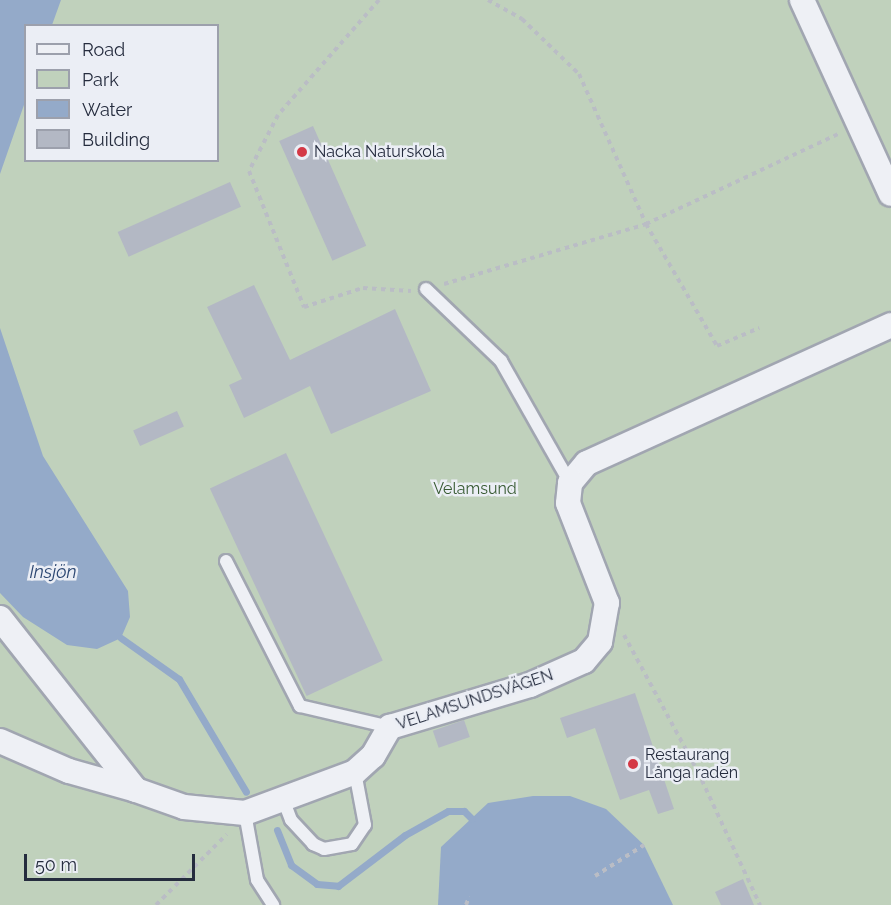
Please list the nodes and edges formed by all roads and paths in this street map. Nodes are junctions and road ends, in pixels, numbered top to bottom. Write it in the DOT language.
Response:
graph roads {
  1 [pos="379,0"];
  2 [pos="488,0"];
  3 [pos="802,0"];
  4 [pos="857,125"];
  5 [pos="891,194"];
  6 [pos="646,224"];
  7 [pos="426,289"];
  8 [pos="891,325"];
  9 [pos="759,328"];
  10 [pos="570,483"];
  11 [pos="226,561"];
  12 [pos="607,603"];
  13 [pos="0,618"];
  14 [pos="390,727"];
  15 [pos="0,741"];
  16 [pos="355,772"];
  17 [pos="136,790"];
  18 [pos="283,799"];
  19 [pos="239,814"];
  20 [pos="644,845"];
  21 [pos="595,876"];
  22 [pos="470,897"];
  23 [pos="156,905"];
  24 [pos="273,905"];
  25 [pos="466,905"];
  26 [pos="760,905"];
  1 -- 7 [label="path"];
  2 -- 6 [label="path"];
  3 -- 4 [label="street"];
  4 -- 5 [label="street"];
  4 -- 6 [label="path"];
  6 -- 7 [label="path"];
  6 -- 9 [label="path"];
  7 -- 10 [label="lane"];
  8 -- 10 [label="street"];
  10 -- 12 [label="street"];
  11 -- 14 [label="lane"];
  12 -- 14 [label="street, VELAMSUNDSVÄGEN"];
  12 -- 26 [label="path"];
  13 -- 17 [label="street"];
  14 -- 16 [label="street, VELAMSUNDSVÄGEN"];
  15 -- 17 [label="street, VELAMSUNDSVÄGEN"];
  16 -- 18 [label="street, VELAMSUNDSVÄGEN"];
  16 -- 18 [label="lane"];
  17 -- 19 [label="street, VELAMSUNDSVÄGEN"];
  18 -- 19 [label="street, VELAMSUNDSVÄGEN"];
  19 -- 23 [label="path"];
  19 -- 24 [label="lane"];
  20 -- 21 [label="path"];
  22 -- 25 [label="path"];
}
